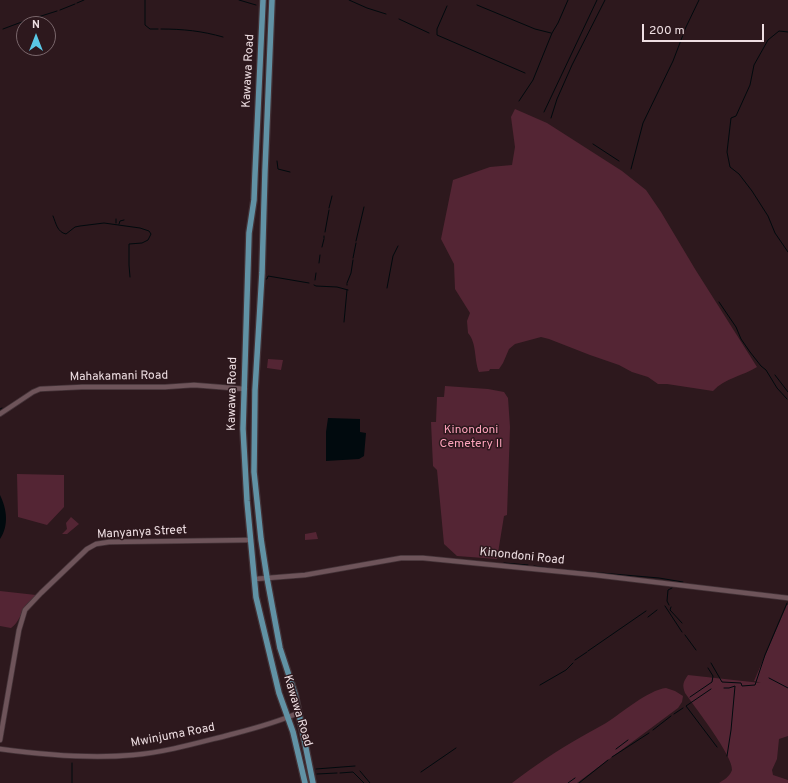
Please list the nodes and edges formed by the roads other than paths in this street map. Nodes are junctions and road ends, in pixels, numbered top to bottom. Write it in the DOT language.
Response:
graph roads {
  1 [pos="263,0"];
  2 [pos="272,0"];
  3 [pos="245,389"];
  4 [pos="0,414"];
  5 [pos="251,540"];
  6 [pos="267,578"];
  7 [pos="255,579"];
  8 [pos="788,598"];
  9 [pos="298,713"];
  10 [pos="288,717"];
  11 [pos="0,740"];
  12 [pos="0,749"];
  13 [pos="305,783"];
  14 [pos="313,783"];
  1 -- 3 [label="main road, Kawawa Road"];
  2 -- 6 [label="main road, Kawawa Road"];
  3 -- 4 [label="street, Mahakamani Road"];
  3 -- 5 [label="main road, Kawawa Road"];
  5 -- 7 [label="main road, Kawawa Road"];
  5 -- 11 [label="street, Manyanya Street"];
  6 -- 7 [label="street, Kinondoni Road"];
  6 -- 8 [label="street, Kinondoni Road"];
  6 -- 9 [label="main road, Kawawa Road"];
  7 -- 10 [label="main road, Kawawa Road"];
  9 -- 10 [label="street, Mwinjuma Road"];
  9 -- 14 [label="main road, Kawawa Road"];
  10 -- 12 [label="street, Mwinjuma Road"];
  10 -- 13 [label="main road, Kawawa Road"];
}
